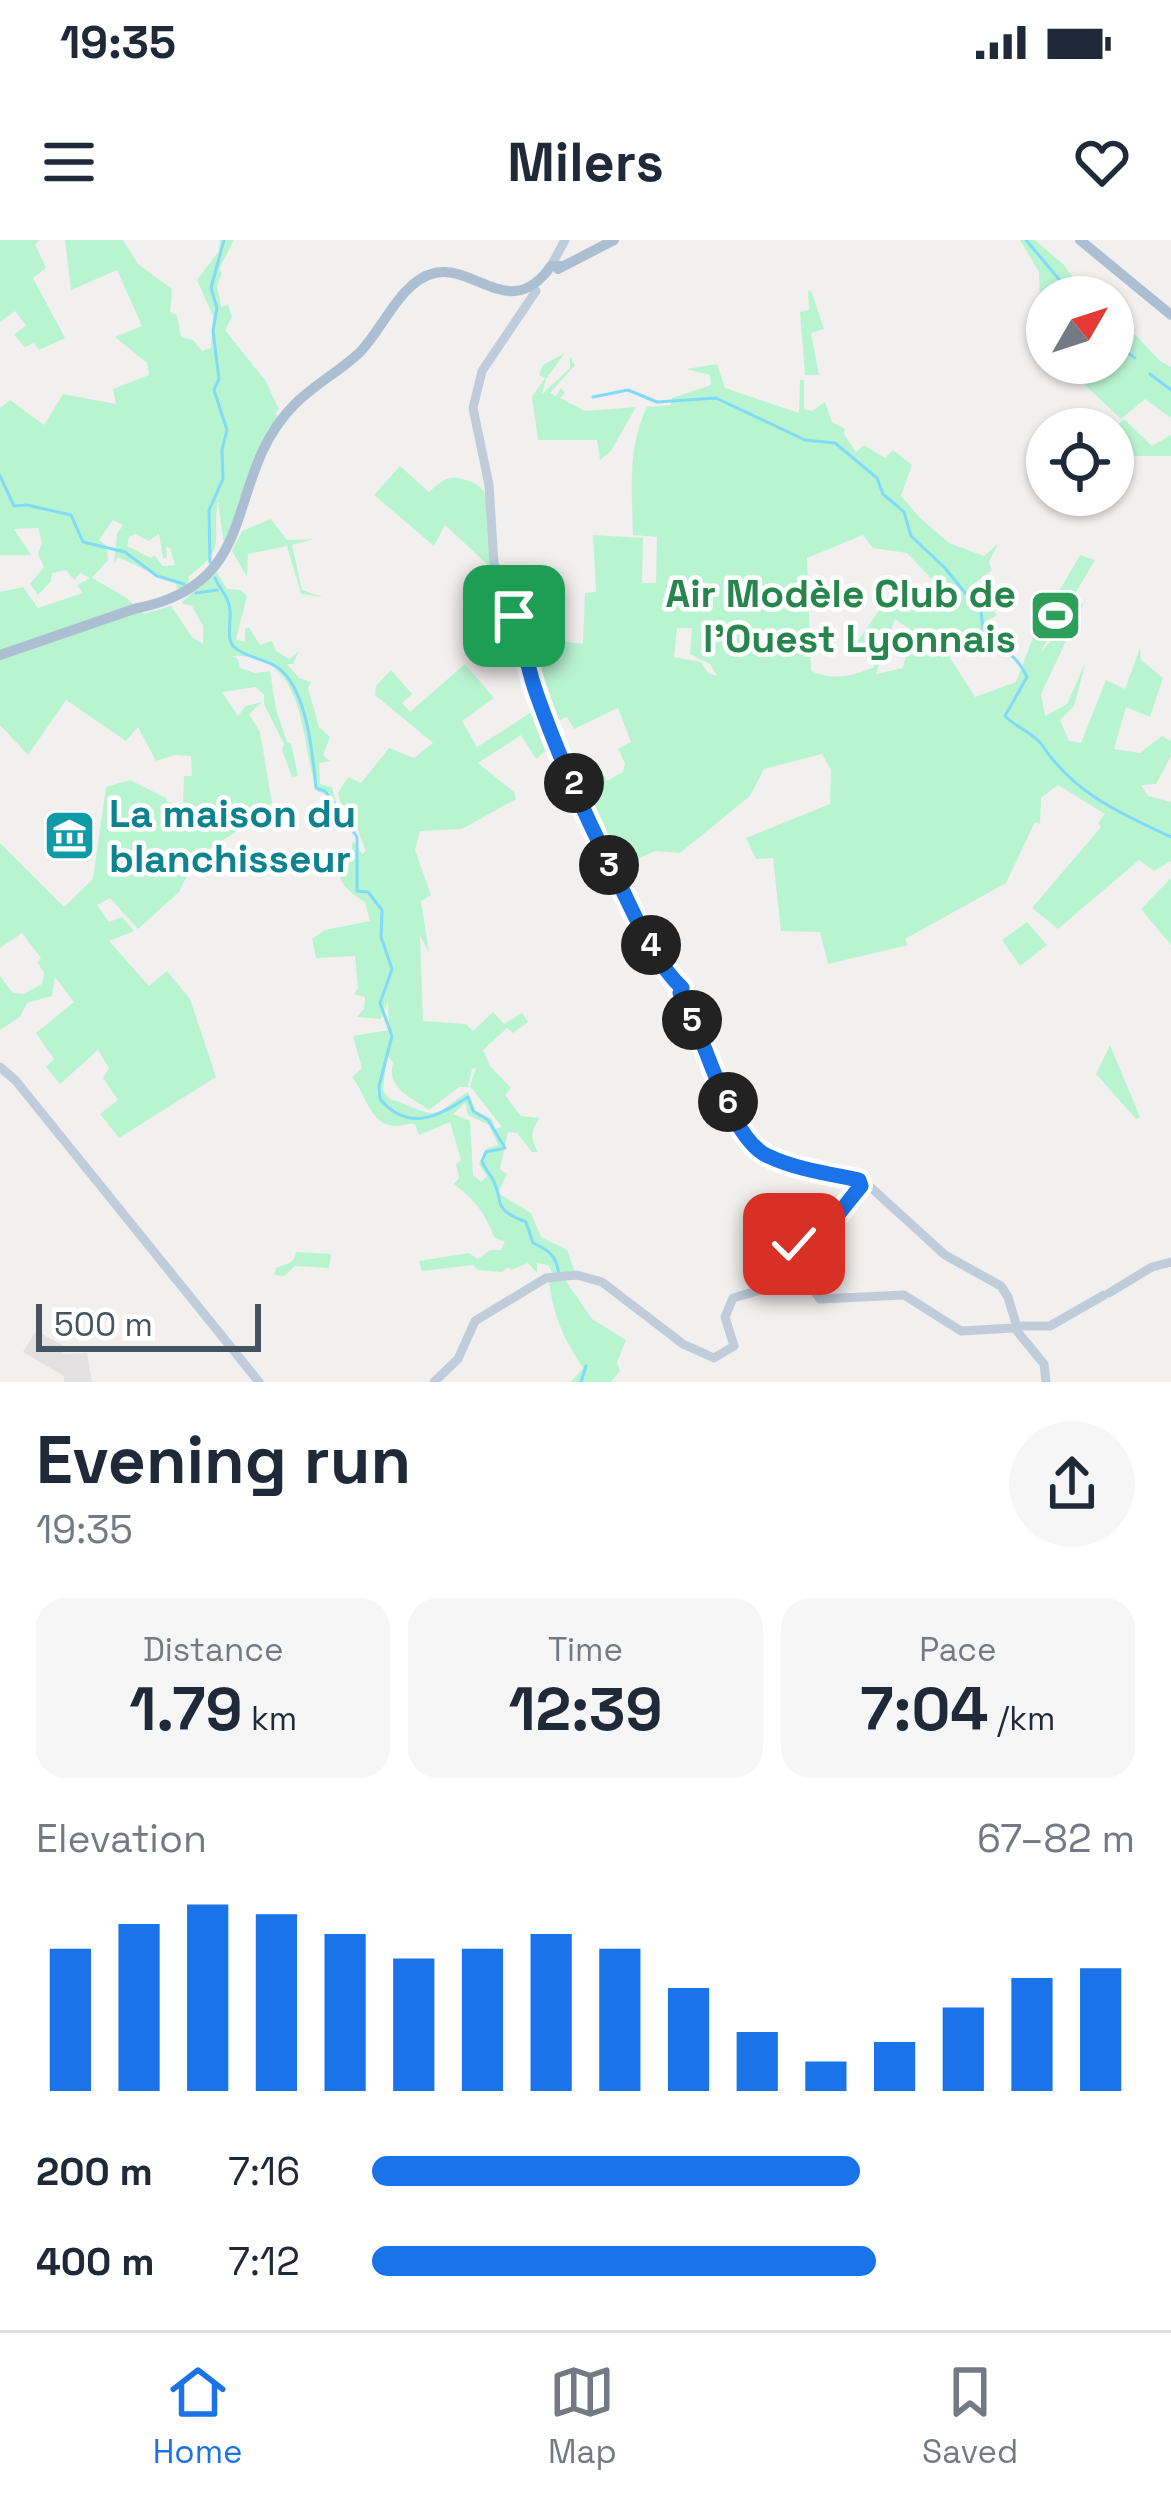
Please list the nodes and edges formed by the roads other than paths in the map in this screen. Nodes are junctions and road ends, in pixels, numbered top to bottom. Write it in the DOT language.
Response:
graph roads {
  1 [pos="565,240"];
  2 [pos="614,240"];
  3 [pos="1080,240"];
  4 [pos="555,267"];
  5 [pos="531,289"];
  6 [pos="1169,317"];
  7 [pos="0,655"];
  8 [pos="0,1067"];
  9 [pos="862,1183"];
  10 [pos="1171,1262"];
  11 [pos="806,1277"];
  12 [pos="1017,1327"];
  13 [pos="259,1382"];
  14 [pos="434,1382"];
  15 [pos="1046,1382"];
  1 -- 4 [label="main road"];
  2 -- 4 [label="main road"];
  3 -- 6 [label="main road"];
  4 -- 5 [label="main road"];
  5 -- 7 [label="main road"];
  5 -- 9 [label="main road"];
  8 -- 13 [label="main road"];
  9 -- 11 [label="main road"];
  9 -- 12 [label="main road"];
  10 -- 12 [label="main road"];
  11 -- 12 [label="main road"];
  11 -- 14 [label="main road"];
  12 -- 15 [label="main road"];
}
